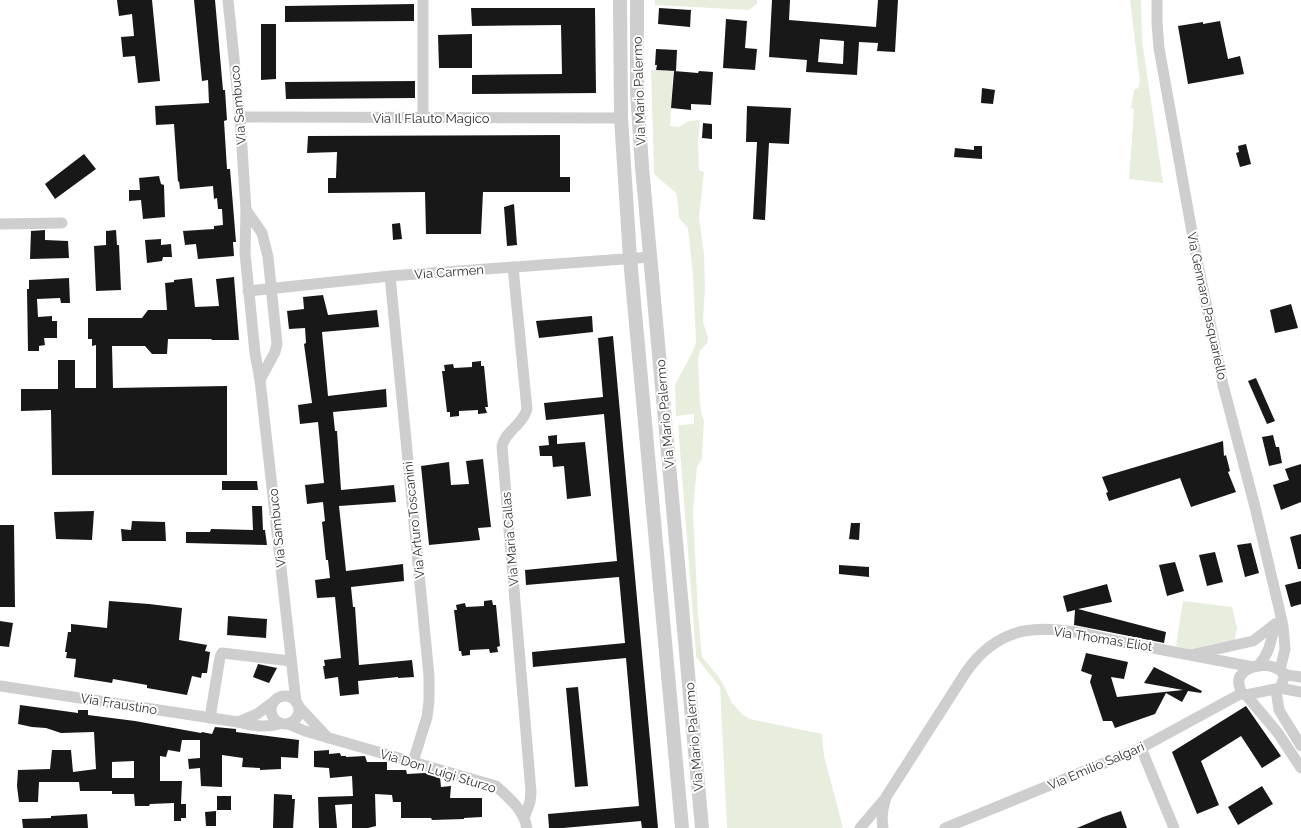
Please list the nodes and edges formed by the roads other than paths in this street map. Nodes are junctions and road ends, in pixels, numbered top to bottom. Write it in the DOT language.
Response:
graph roads {
  1 [pos="228,0"];
  2 [pos="423,0"];
  3 [pos="620,0"];
  4 [pos="638,0"];
  5 [pos="1157,0"];
  6 [pos="240,117"];
  7 [pos="423,118"];
  8 [pos="621,118"];
  9 [pos="246,210"];
  10 [pos="62,223"];
  11 [pos="0,224"];
  12 [pos="651,257"];
  13 [pos="630,258"];
  14 [pos="513,267"];
  15 [pos="390,276"];
  16 [pos="271,289"];
  17 [pos="248,291"];
  18 [pos="260,380"];
  19 [pos="1279,608"];
  20 [pos="1275,624"];
  21 [pos="1190,655"];
  22 [pos="291,661"];
  23 [pos="1234,663"];
  24 [pos="1255,666"];
  25 [pos="1282,672"];
  26 [pos="294,675"];
  27 [pos="1241,676"];
  28 [pos="1301,677"];
  29 [pos="0,686"];
  30 [pos="1278,689"];
  31 [pos="1301,692"];
  32 [pos="1244,694"];
  33 [pos="276,700"];
  34 [pos="297,705"];
  35 [pos="210,718"];
  36 [pos="238,722"];
  37 [pos="283,724"];
  38 [pos="329,738"];
  39 [pos="1301,746"];
  40 [pos="1141,748"];
  41 [pos="413,762"];
  42 [pos="1301,768"];
  43 [pos="886,797"];
  44 [pos="525,823"];
  45 [pos="682,828"];
  46 [pos="702,828"];
  47 [pos="860,828"];
  48 [pos="883,828"];
  49 [pos="945,828"];
  50 [pos="1174,828"];
  1 -- 6 [label="street, Via Sambuco"];
  2 -- 7 [label="street"];
  3 -- 8 [label="street, Via Mario Palermo"];
  4 -- 12 [label="street, Via Mario Palermo"];
  5 -- 19 [label="street, Via Gennaro Pasquariello"];
  6 -- 7 [label="street, Via Il Flauto Magico"];
  6 -- 9 [label="street, Via Sambuco"];
  7 -- 8 [label="street, Via Il Flauto Magico"];
  8 -- 13 [label="street, Via Mario Palermo"];
  9 -- 16 [label="street"];
  9 -- 17 [label="street, Via Sambuco"];
  10 -- 11 [label="street"];
  12 -- 13 [label="street, Via Carmen"];
  12 -- 46 [label="street, Via Mario Palermo"];
  13 -- 14 [label="street, Via Carmen"];
  13 -- 45 [label="street, Via Mario Palermo"];
  14 -- 15 [label="street, Via Carmen"];
  14 -- 44 [label="street, Via Maria Callas"];
  15 -- 16 [label="street, Via Carmen"];
  15 -- 41 [label="street, Via Arturo Toscanini"];
  16 -- 17 [label="street, Via Carmen"];
  16 -- 18 [label="street"];
  17 -- 18 [label="street, Via Sambuco"];
  18 -- 22 [label="street, Via Sambuco"];
  19 -- 20 [label="street"];
  19 -- 25 [label="street, Via Gennaro Pasquariello"];
  20 -- 21 [label="street"];
  20 -- 24 [label="street"];
  21 -- 23 [label="street, Via Thomas Eliot"];
  21 -- 43 [label="street, Via Thomas Eliot"];
  22 -- 26 [label="street, Via Sambuco"];
  22 -- 35 [label="street"];
  23 -- 24 [label="street, Via Thomas Eliot"];
  23 -- 27 [label="street"];
  24 -- 25 [label="street, Via Thomas Eliot"];
  24 -- 27 [label="street"];
  25 -- 28 [label="street, Via Thomas Eliot"];
  25 -- 30 [label="street, Via Gennaro Pasquariello"];
  26 -- 33 [label="street"];
  26 -- 34 [label="street, Via Sambuco"];
  27 -- 32 [label="street"];
  29 -- 35 [label="street, Via Fraustino"];
  30 -- 31 [label="street"];
  30 -- 32 [label="street, Via Emilio Salgari"];
  30 -- 39 [label="street"];
  32 -- 40 [label="street, Via Emilio Salgari"];
  32 -- 42 [label="street"];
  33 -- 34 [label="street"];
  33 -- 36 [label="street"];
  33 -- 37 [label="street"];
  34 -- 37 [label="street"];
  34 -- 38 [label="street, Via Don Luigi Sturzo"];
  35 -- 36 [label="street, Via Fraustino"];
  36 -- 37 [label="street, Via Fraustino"];
  37 -- 38 [label="street, Via Don Luigi Sturzo"];
  38 -- 41 [label="street, Via Don Luigi Sturzo"];
  40 -- 49 [label="street, Via Emilio Salgari"];
  40 -- 50 [label="street"];
  41 -- 44 [label="street, Via Don Luigi Sturzo"];
  43 -- 47 [label="street, Via Thomas Eliot"];
  43 -- 48 [label="street, Via Thomas Eliot"];
}
